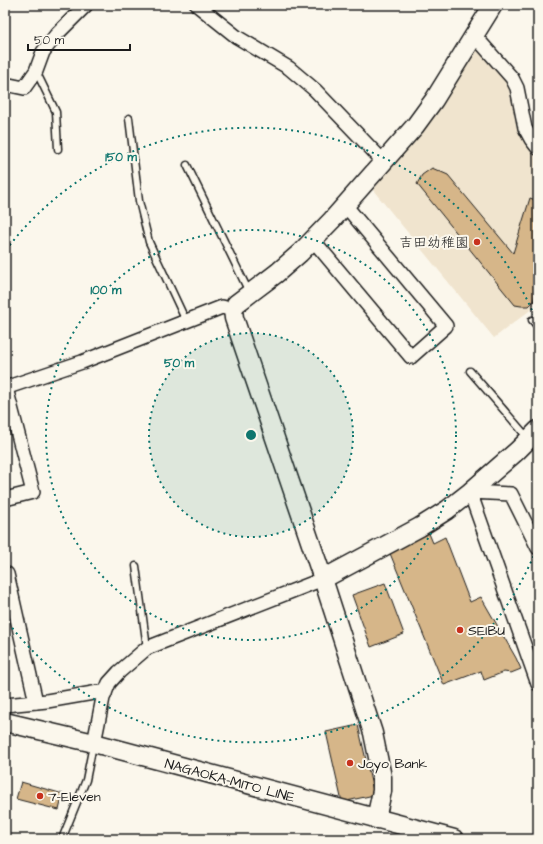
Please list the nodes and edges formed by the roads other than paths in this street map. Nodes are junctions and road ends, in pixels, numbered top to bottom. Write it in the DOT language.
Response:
graph roads {
  1 [pos="86,5"];
  2 [pos="198,5"];
  3 [pos="493,5"];
  4 [pos="474,35"];
  5 [pos="36,70"];
  6 [pos="5,84"];
  7 [pos="129,118"];
  8 [pos="58,148"];
  9 [pos="538,148"];
  10 [pos="384,162"];
  11 [pos="187,166"];
  12 [pos="345,205"];
  13 [pos="313,240"];
  14 [pos="250,293"];
  15 [pos="233,310"];
  16 [pos="532,320"];
  17 [pos="186,321"];
  18 [pos="538,327"];
  19 [pos="470,370"];
  20 [pos="5,388"];
  21 [pos="533,435"];
  22 [pos="470,492"];
  23 [pos="5,499"];
  24 [pos="538,548"];
  25 [pos="136,566"];
  26 [pos="6,574"];
  27 [pos="323,580"];
  28 [pos="147,648"];
  29 [pos="538,684"];
  30 [pos="105,694"];
  31 [pos="36,702"];
  32 [pos="5,705"];
  33 [pos="5,722"];
  34 [pos="94,743"];
  35 [pos="376,819"];
  36 [pos="62,839"];
  37 [pos="454,839"];
  1 -- 5 [label="street"];
  2 -- 10 [label="street"];
  3 -- 4 [label="street"];
  4 -- 9 [label="street"];
  4 -- 10 [label="street"];
  5 -- 6 [label="street"];
  5 -- 8 [label="lane"];
  7 -- 17 [label="lane"];
  10 -- 12 [label="street"];
  11 -- 14 [label="lane"];
  12 -- 13 [label="street"];
  12 -- 13 [label="street"];
  13 -- 14 [label="street"];
  14 -- 15 [label="street"];
  15 -- 17 [label="street"];
  15 -- 27 [label="street"];
  16 -- 18 [label="lane"];
  17 -- 20 [label="street"];
  19 -- 21 [label="lane"];
  20 -- 23 [label="street"];
  21 -- 22 [label="street"];
  22 -- 24 [label="street"];
  22 -- 27 [label="street"];
  22 -- 29 [label="street"];
  25 -- 28 [label="lane"];
  26 -- 31 [label="street"];
  27 -- 28 [label="street"];
  27 -- 35 [label="street"];
  28 -- 30 [label="street"];
  30 -- 31 [label="street"];
  30 -- 34 [label="street"];
  31 -- 32 [label="street"];
  33 -- 34 [label="street, NAGAOKA-MITO LINE"];
  34 -- 35 [label="street, NAGAOKA-MITO LINE"];
  34 -- 36 [label="lane"];
  35 -- 37 [label="street, NAGAOKA-MITO LINE"];
}
